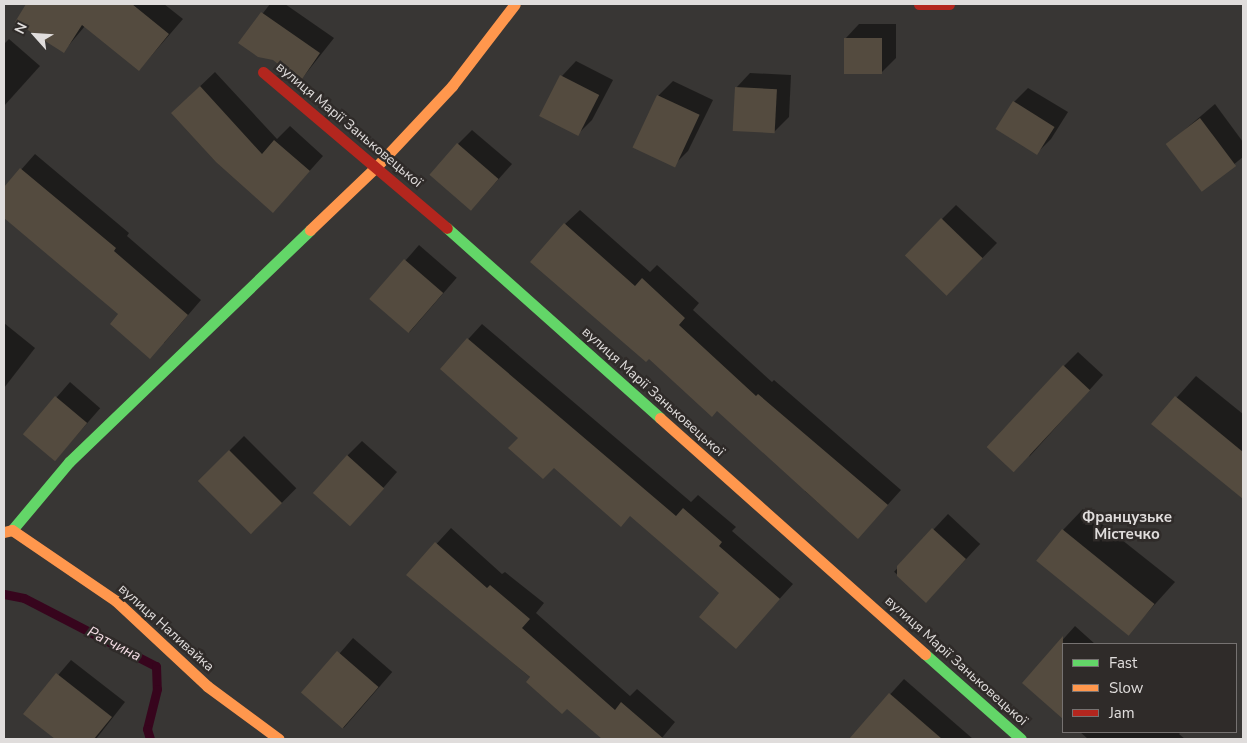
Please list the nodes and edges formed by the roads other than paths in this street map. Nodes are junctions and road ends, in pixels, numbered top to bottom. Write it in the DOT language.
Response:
graph roads {
  1 [pos="515,4"];
  2 [pos="919,4"];
  3 [pos="949,4"];
  4 [pos="263,72"];
  5 [pos="377,166"];
  6 [pos="8,531"];
  7 [pos="279,739"];
  8 [pos="1021,739"];
  1 -- 5 [label="street"];
  2 -- 3 [label="street"];
  4 -- 5 [label="street, вулиця Марії Заньковецької"];
  5 -- 6 [label="street"];
  5 -- 8 [label="street, вулиця Марії Заньковецької"];
  6 -- 7 [label="street, вулиця Наливайка"];
}
